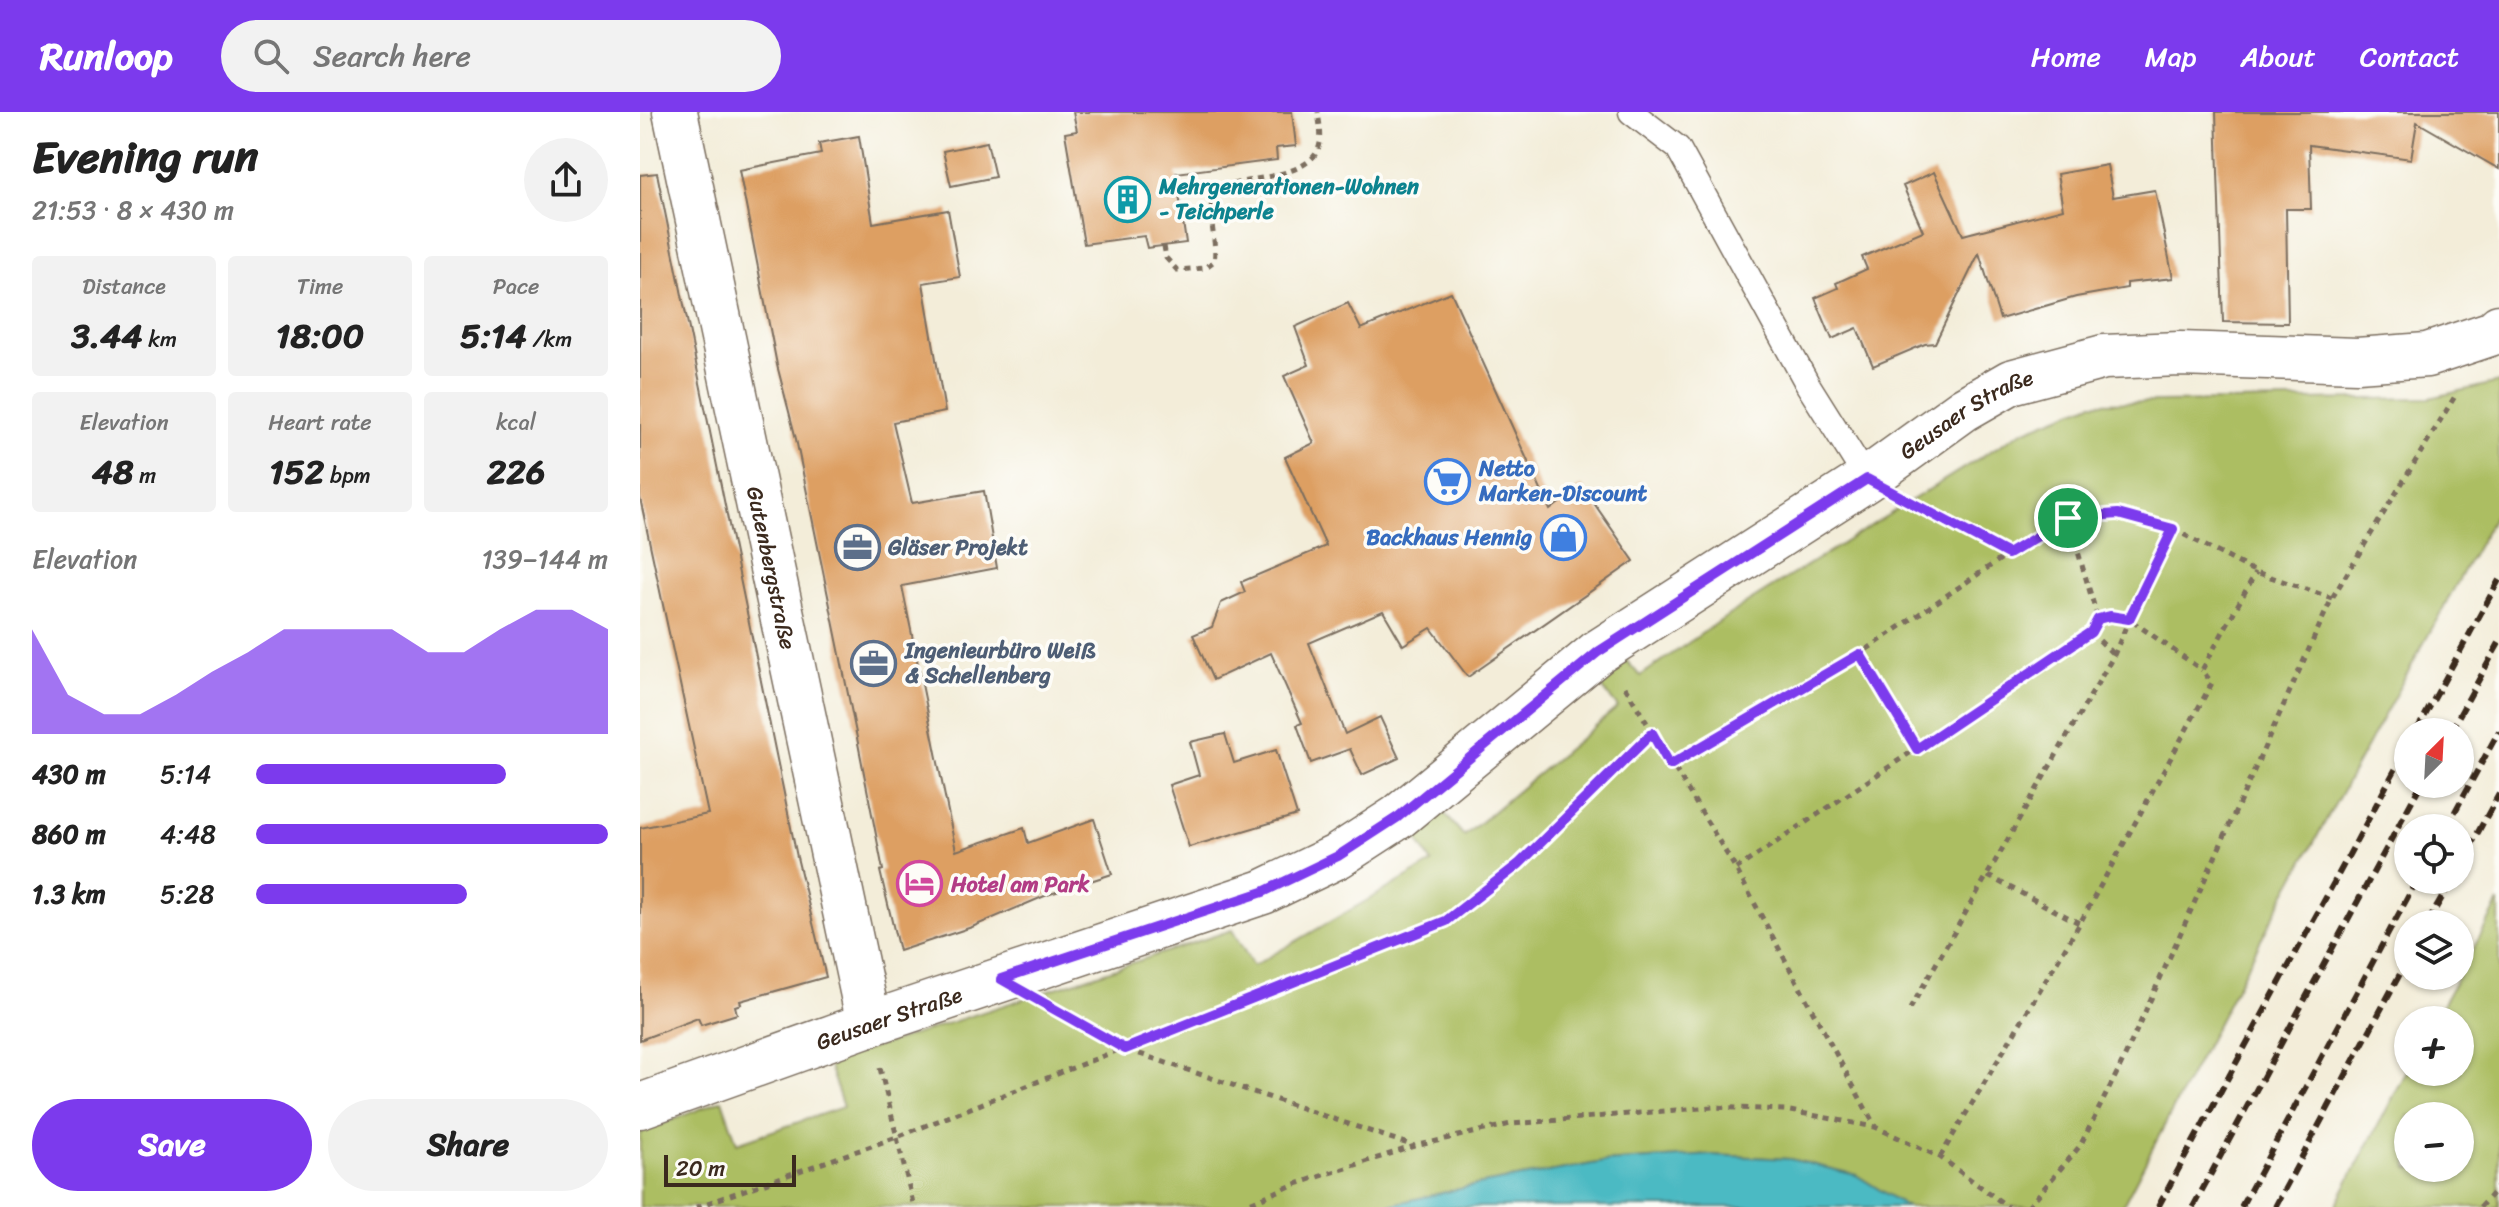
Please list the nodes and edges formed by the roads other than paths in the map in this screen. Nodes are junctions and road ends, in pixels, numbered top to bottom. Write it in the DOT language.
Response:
graph roads {
  1 [pos="675,112"];
  2 [pos="1631,112"];
  3 [pos="2496,330"];
  4 [pos="1867,479"];
  5 [pos="869,1024"];
  6 [pos="640,1106"];
  1 -- 5 [label="street, Gutenbergstraße"];
  2 -- 4 [label="lane"];
  3 -- 4 [label="street, Geusaer Straße"];
  4 -- 5 [label="street, Geusaer Straße"];
  5 -- 6 [label="street, Geusaer Straße"];
}
